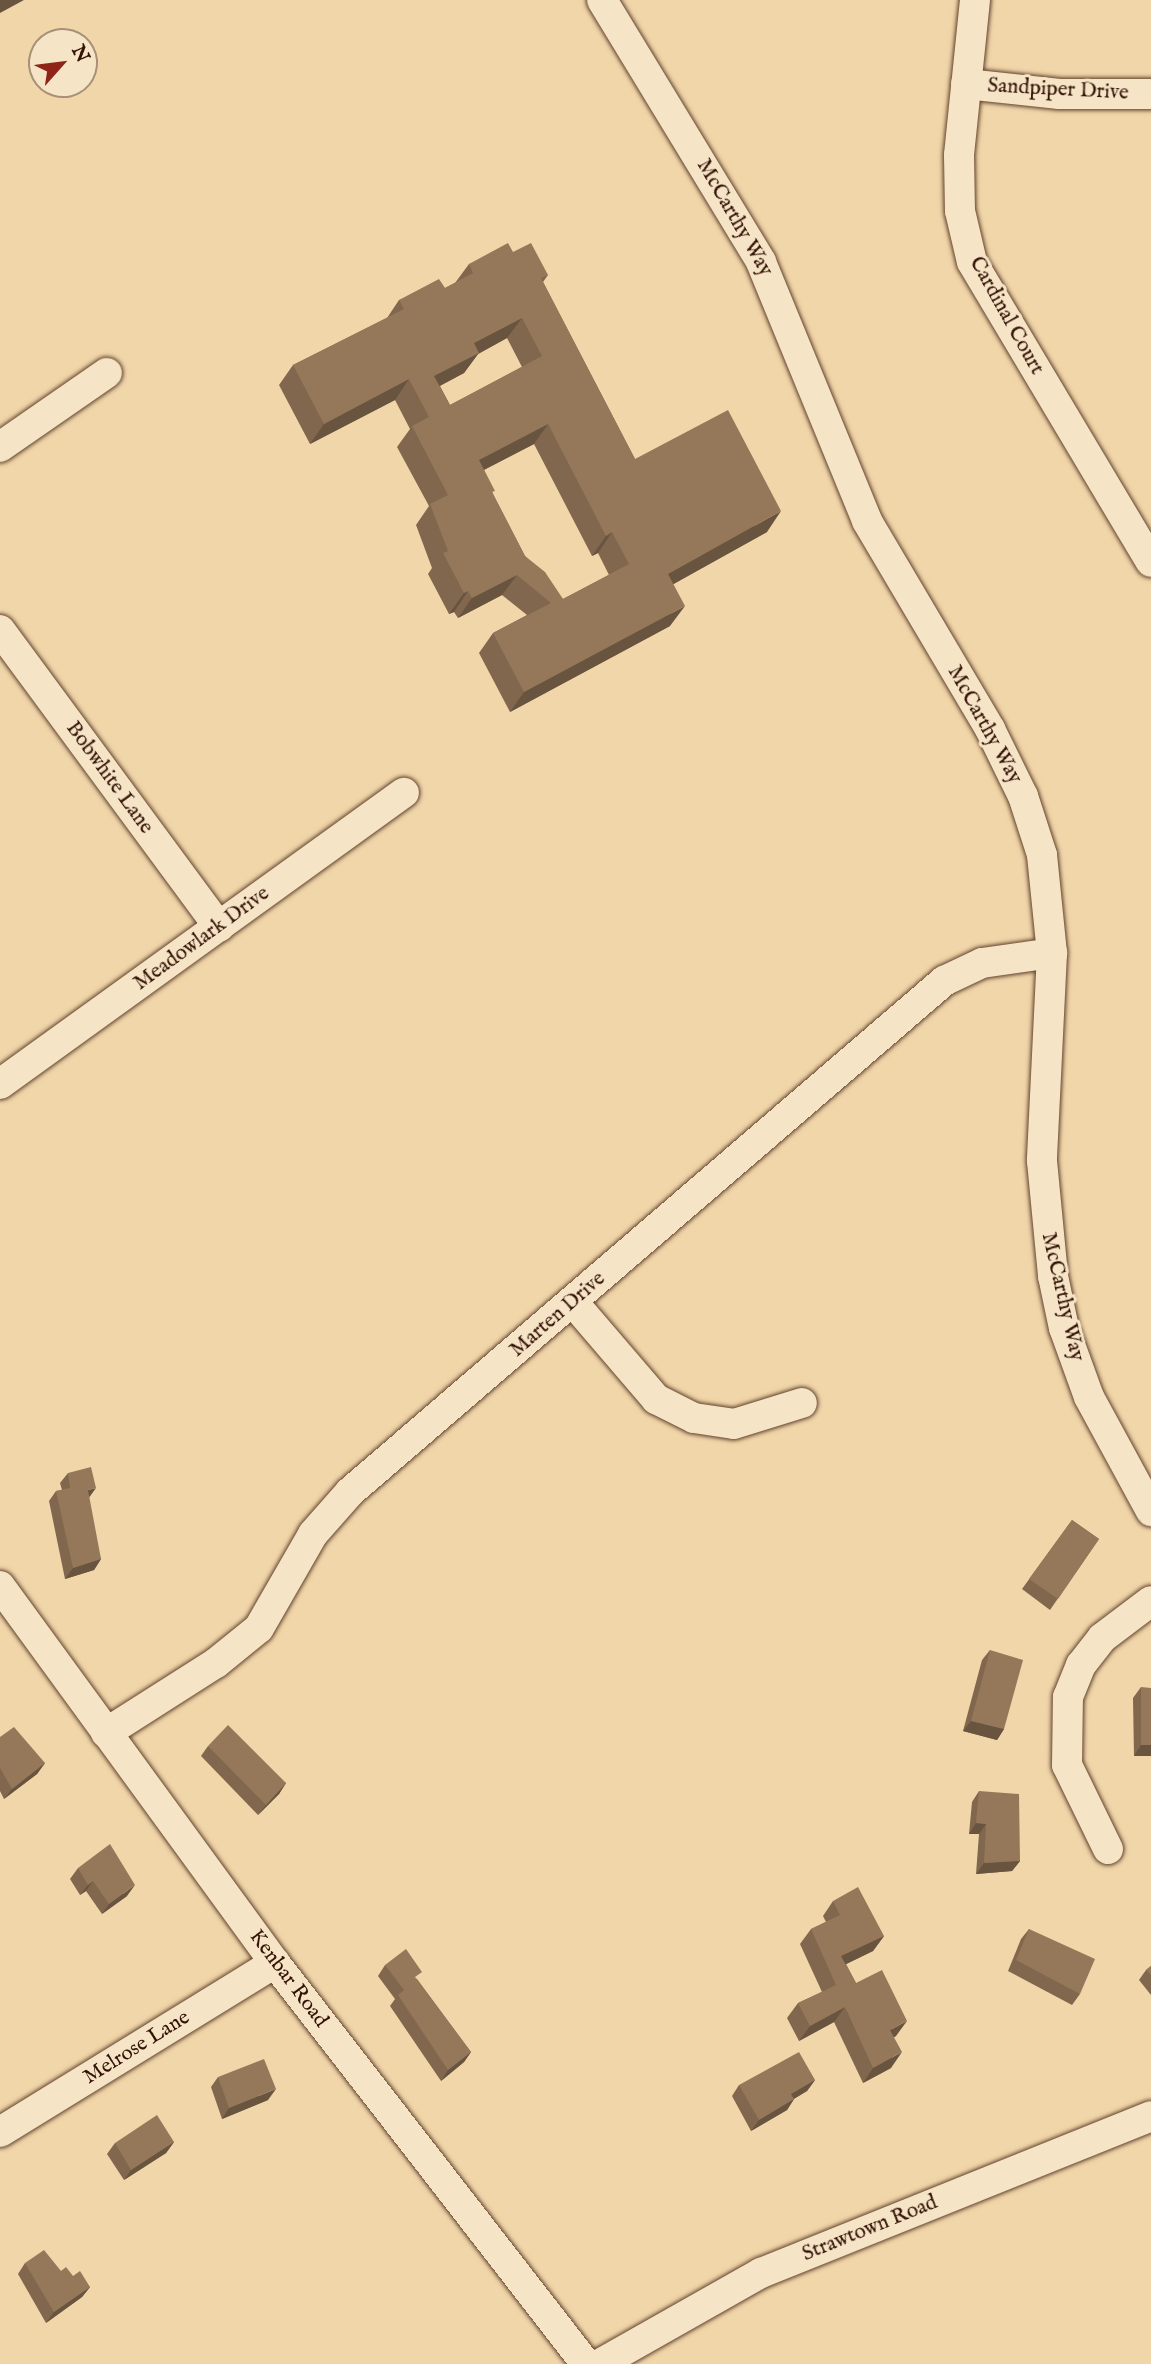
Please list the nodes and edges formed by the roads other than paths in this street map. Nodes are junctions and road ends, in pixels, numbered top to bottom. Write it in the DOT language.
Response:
graph roads {
  1 [pos="602,0"];
  2 [pos="975,0"];
  3 [pos="966,84"];
  4 [pos="1151,94"];
  5 [pos="107,373"];
  6 [pos="0,447"];
  7 [pos="1149,553"];
  8 [pos="0,630"];
  9 [pos="404,793"];
  10 [pos="219,926"];
  11 [pos="1052,953"];
  12 [pos="0,1084"];
  13 [pos="573,1302"];
  14 [pos="802,1403"];
  15 [pos="1151,1511"];
  16 [pos="0,1586"];
  17 [pos="1151,1601"];
  18 [pos="106,1734"];
  19 [pos="1108,1849"];
  20 [pos="275,1963"];
  21 [pos="1151,2116"];
  22 [pos="0,2132"];
  23 [pos="586,2364"];
  24 [pos="600,2364"];
  1 -- 11 [label="street, McCarthy Way"];
  2 -- 3 [label="street, Cardinal Court"];
  3 -- 4 [label="street, Sandpiper Drive"];
  3 -- 7 [label="street, Cardinal Court"];
  5 -- 6 [label="street"];
  8 -- 10 [label="street, Bobwhite Lane"];
  9 -- 10 [label="street, Meadowlark Drive"];
  10 -- 12 [label="street, Meadowlark Drive"];
  11 -- 13 [label="street, Marten Drive"];
  11 -- 15 [label="street, McCarthy Way"];
  13 -- 14 [label="street"];
  13 -- 18 [label="street, Marten Drive"];
  16 -- 18 [label="street, Kenbar Road"];
  17 -- 19 [label="street"];
  18 -- 20 [label="street, Kenbar Road"];
  20 -- 22 [label="street, Melrose Lane"];
  20 -- 23 [label="street, Kenbar Road"];
  21 -- 24 [label="street, Strawtown Road"];
}
